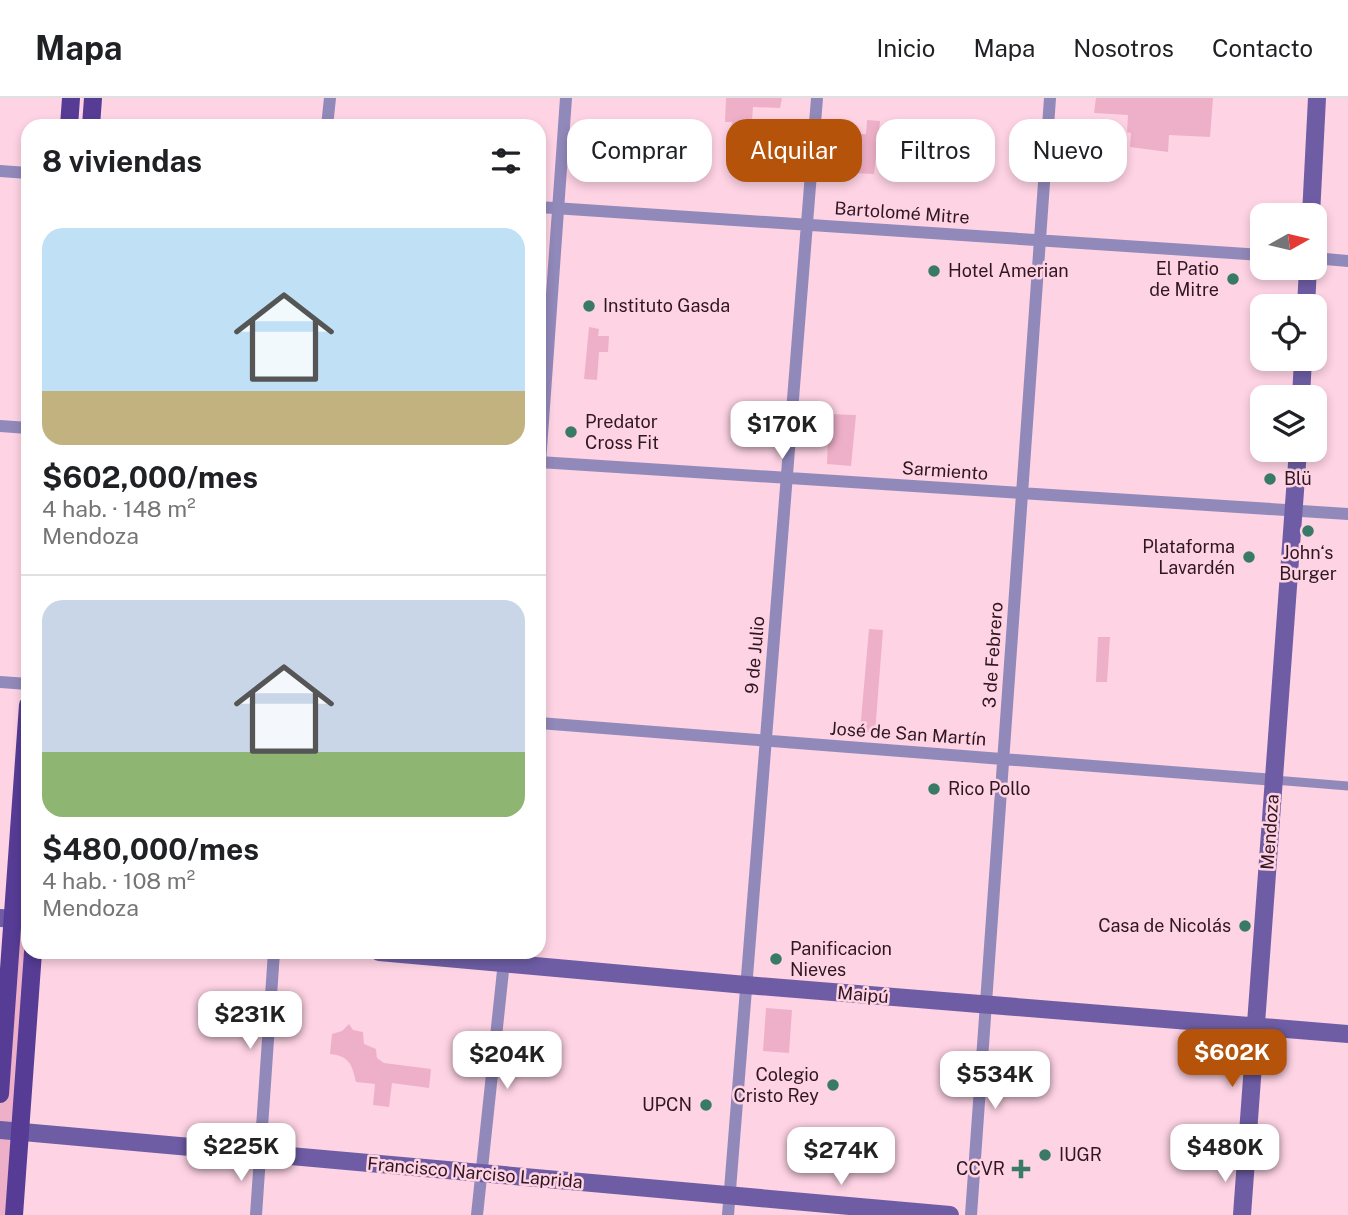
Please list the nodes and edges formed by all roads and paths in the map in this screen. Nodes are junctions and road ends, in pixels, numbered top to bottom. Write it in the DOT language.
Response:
graph roads {
  1 [pos="71,98"];
  2 [pos="93,98"];
  3 [pos="330,98"];
  4 [pos="566,98"];
  5 [pos="817,98"];
  6 [pos="1050,98"];
  7 [pos="1317,98"];
  8 [pos="70,119"];
  9 [pos="92,119"];
  10 [pos="328,119"];
  11 [pos="0,171"];
  12 [pos="21,172"];
  13 [pos="1312,203"];
  14 [pos="546,207"];
  15 [pos="559,208"];
  16 [pos="807,225"];
  17 [pos="1041,240"];
  18 [pos="1250,254"];
  19 [pos="1327,259"];
  20 [pos="1348,261"];
  21 [pos="546,382"];
  22 [pos="0,426"];
  23 [pos="21,428"];
  24 [pos="546,462"];
  25 [pos="1297,462"];
  26 [pos="786,478"];
  27 [pos="1023,493"];
  28 [pos="1295,511"];
  29 [pos="1348,514"];
  30 [pos="0,682"];
  31 [pos="21,684"];
  32 [pos="546,724"];
  33 [pos="765,741"];
  34 [pos="1003,759"];
  35 [pos="1274,780"];
  36 [pos="1348,786"];
  37 [pos="21,805"];
  38 [pos="13,919"];
  39 [pos="32,959"];
  40 [pos="274,959"];
  41 [pos="504,959"];
  42 [pos="513,959"];
  43 [pos="746,985"];
  44 [pos="985,1005"];
  45 [pos="1256,1026"];
  46 [pos="1348,1034"];
  47 [pos="0,1094"];
  48 [pos="0,1130"];
  49 [pos="20,1131"];
  50 [pos="260,1153"];
  51 [pos="482,1173"];
  52 [pos="729,1196"];
  53 [pos="14,1215"];
  54 [pos="256,1215"];
  55 [pos="477,1215"];
  56 [pos="728,1215"];
  57 [pos="950,1215"];
  58 [pos="971,1215"];
  59 [pos="1242,1215"];
  1 -- 8 [label="main road"];
  2 -- 9 [label="main road"];
  3 -- 10 [label="street"];
  4 -- 15 [label="street"];
  5 -- 16 [label="street, 9 de Julio"];
  6 -- 17 [label="street, 3 de Febrero"];
  7 -- 13 [label="main road"];
  11 -- 12 [label="street"];
  14 -- 15 [label="street, Bartolomé Mitre"];
  15 -- 16 [label="street, Bartolomé Mitre"];
  15 -- 21 [label="street"];
  16 -- 17 [label="street, Bartolomé Mitre"];
  16 -- 26 [label="street, 9 de Julio"];
  17 -- 18 [label="street, Bartolomé Mitre"];
  17 -- 27 [label="street, 3 de Febrero"];
  19 -- 20 [label="street"];
  22 -- 23 [label="street"];
  24 -- 26 [label="street, Sarmiento"];
  25 -- 28 [label="main road, Mendoza"];
  26 -- 27 [label="street, Sarmiento"];
  26 -- 33 [label="street, 9 de Julio"];
  27 -- 28 [label="street, Sarmiento"];
  27 -- 34 [label="street, 3 de Febrero"];
  28 -- 29 [label="street, Sarmiento"];
  28 -- 35 [label="main road, Mendoza"];
  30 -- 31 [label="street"];
  32 -- 33 [label="street, José de San Martín"];
  33 -- 34 [label="street, José de San Martín"];
  33 -- 43 [label="street, 9 de Julio"];
  34 -- 35 [label="street, José de San Martín"];
  34 -- 44 [label="street, 3 de Febrero"];
  35 -- 36 [label="street"];
  35 -- 45 [label="main road, Mendoza"];
  37 -- 38 [label="main road"];
  38 -- 47 [label="main road"];
  39 -- 49 [label="main road"];
  40 -- 50 [label="street"];
  41 -- 51 [label="street"];
  42 -- 43 [label="main road, Maipú"];
  43 -- 44 [label="main road, Maipú"];
  43 -- 52 [label="street, 9 de Julio"];
  44 -- 45 [label="main road, Maipú"];
  44 -- 58 [label="street, 3 de Febrero"];
  45 -- 46 [label="main road, Maipú"];
  45 -- 59 [label="main road, Mendoza"];
  48 -- 49 [label="main road, Francisco Narciso Laprida"];
  49 -- 50 [label="main road, Francisco Narciso Laprida"];
  49 -- 53 [label="main road"];
  50 -- 51 [label="main road, Francisco Narciso Laprida"];
  50 -- 54 [label="street"];
  51 -- 52 [label="main road, Francisco Narciso Laprida"];
  51 -- 55 [label="street"];
  52 -- 56 [label="street, 9 de Julio"];
  52 -- 57 [label="main road, Francisco Narciso Laprida"];
}
